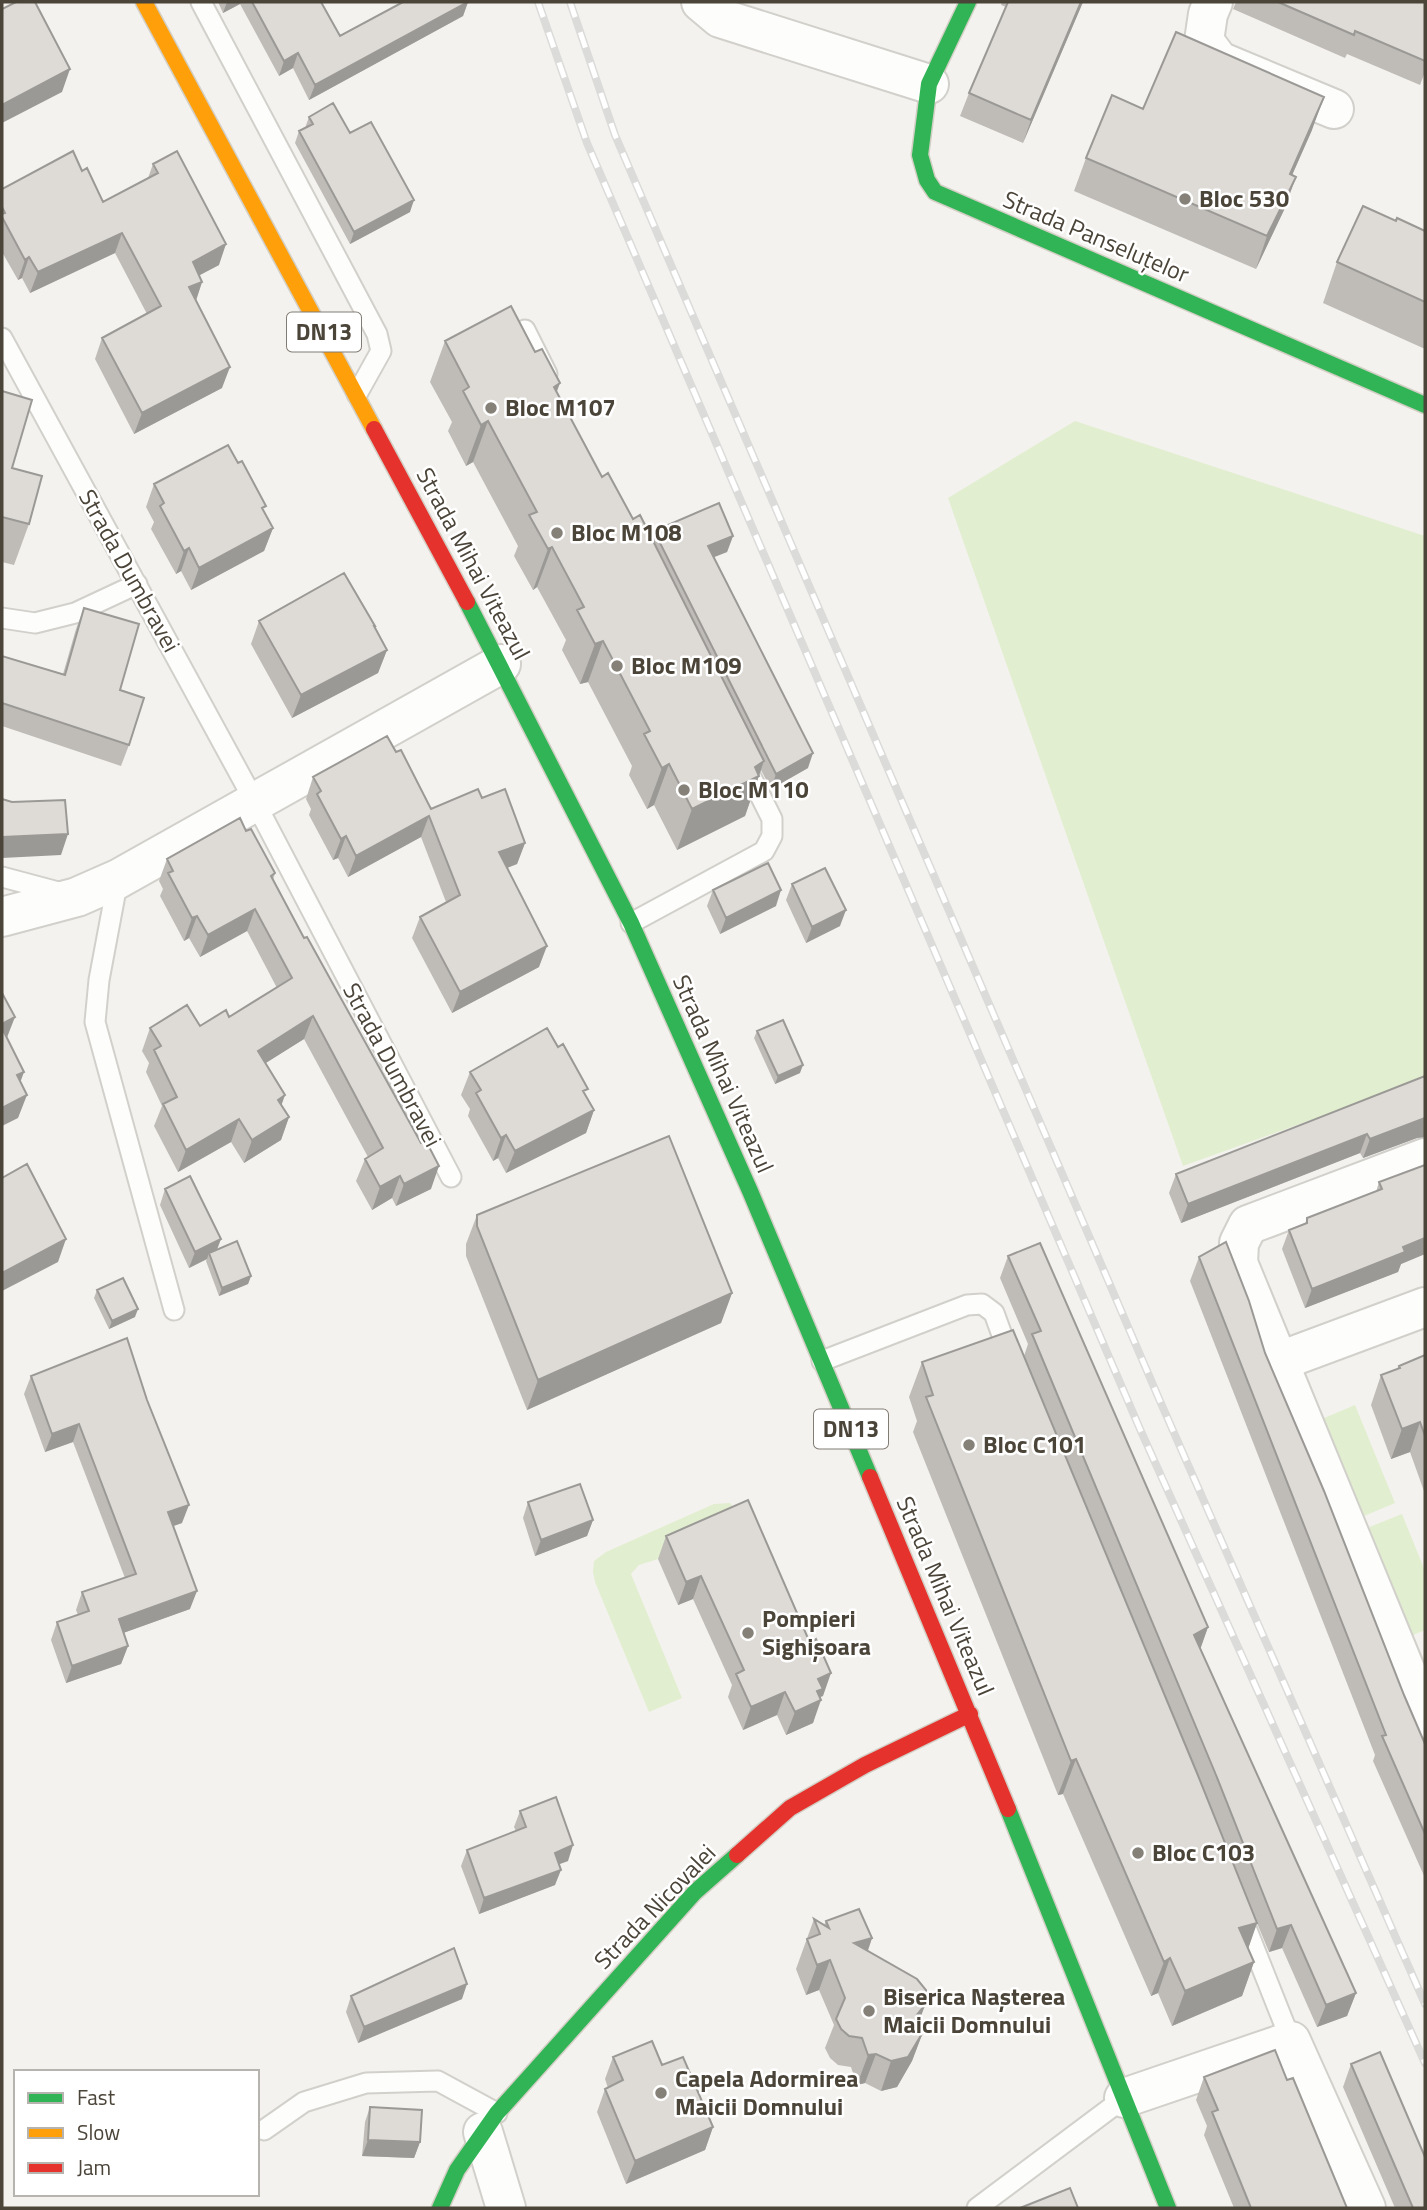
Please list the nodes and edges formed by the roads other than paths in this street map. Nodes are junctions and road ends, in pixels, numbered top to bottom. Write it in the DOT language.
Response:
graph roads {
  1 [pos="144,2"];
  2 [pos="201,2"];
  3 [pos="701,2"];
  4 [pos="968,2"];
  5 [pos="1213,2"];
  6 [pos="929,85"];
  7 [pos="1334,109"];
  8 [pos="524,330"];
  9 [pos="2,338"];
  10 [pos="555,391"];
  11 [pos="357,394"];
  12 [pos="1425,405"];
  13 [pos="137,584"];
  14 [pos="2,618"];
  15 [pos="501,664"];
  16 [pos="735,746"];
  17 [pos="256,804"];
  18 [pos="2,877"];
  19 [pos="118,879"];
  20 [pos="77,897"];
  21 [pos="2,917"];
  22 [pos="631,923"];
  23 [pos="1425,1158"];
  24 [pos="451,1177"];
  25 [pos="1425,1307"];
  26 [pos="174,1310"];
  27 [pos="822,1361"];
  28 [pos="1280,1361"];
  29 [pos="1017,1374"];
  30 [pos="970,1714"];
  31 [pos="1425,1718"];
  32 [pos="1236,1903"];
  33 [pos="1291,2041"];
  34 [pos="1124,2098"];
  35 [pos="490,2123"];
  36 [pos="264,2130"];
  37 [pos="440,2208"];
  38 [pos="506,2208"];
  39 [pos="977,2208"];
  40 [pos="1168,2208"];
  41 [pos="1366,2208"];
  1 -- 11 [label="main road, Strada Mihai Viteazul / DN13"];
  2 -- 11 [label="lane"];
  3 -- 6 [label="street"];
  4 -- 6 [label="main road, Strada Panseluțelor"];
  5 -- 7 [label="street"];
  6 -- 12 [label="main road, Strada Panseluțelor"];
  8 -- 10 [label="lane"];
  9 -- 13 [label="lane, Strada Dumbravei"];
  11 -- 15 [label="main road, Strada Mihai Viteazul / DN13"];
  13 -- 14 [label="lane"];
  13 -- 17 [label="lane, Strada Dumbravei"];
  15 -- 17 [label="street"];
  15 -- 22 [label="main road, Strada Mihai Viteazul / DN13"];
  16 -- 22 [label="lane"];
  17 -- 19 [label="street"];
  17 -- 24 [label="lane, Strada Dumbravei"];
  18 -- 20 [label="lane"];
  19 -- 20 [label="street"];
  19 -- 26 [label="lane"];
  20 -- 21 [label="street"];
  22 -- 27 [label="main road, Strada Mihai Viteazul / DN13"];
  23 -- 28 [label="street"];
  25 -- 28 [label="street"];
  27 -- 29 [label="lane"];
  27 -- 30 [label="main road, Strada Mihai Viteazul / DN13"];
  28 -- 31 [label="street"];
  30 -- 34 [label="main road, Strada Mihai Viteazul / DN13"];
  30 -- 35 [label="main road, Strada Nicovalei"];
  32 -- 33 [label="lane"];
  33 -- 34 [label="street"];
  33 -- 41 [label="street"];
  34 -- 39 [label="lane"];
  34 -- 40 [label="main road, Strada Mihai Viteazul / DN13"];
  35 -- 36 [label="lane"];
  35 -- 37 [label="main road, Strada Nicovalei"];
  35 -- 38 [label="street"];
}
